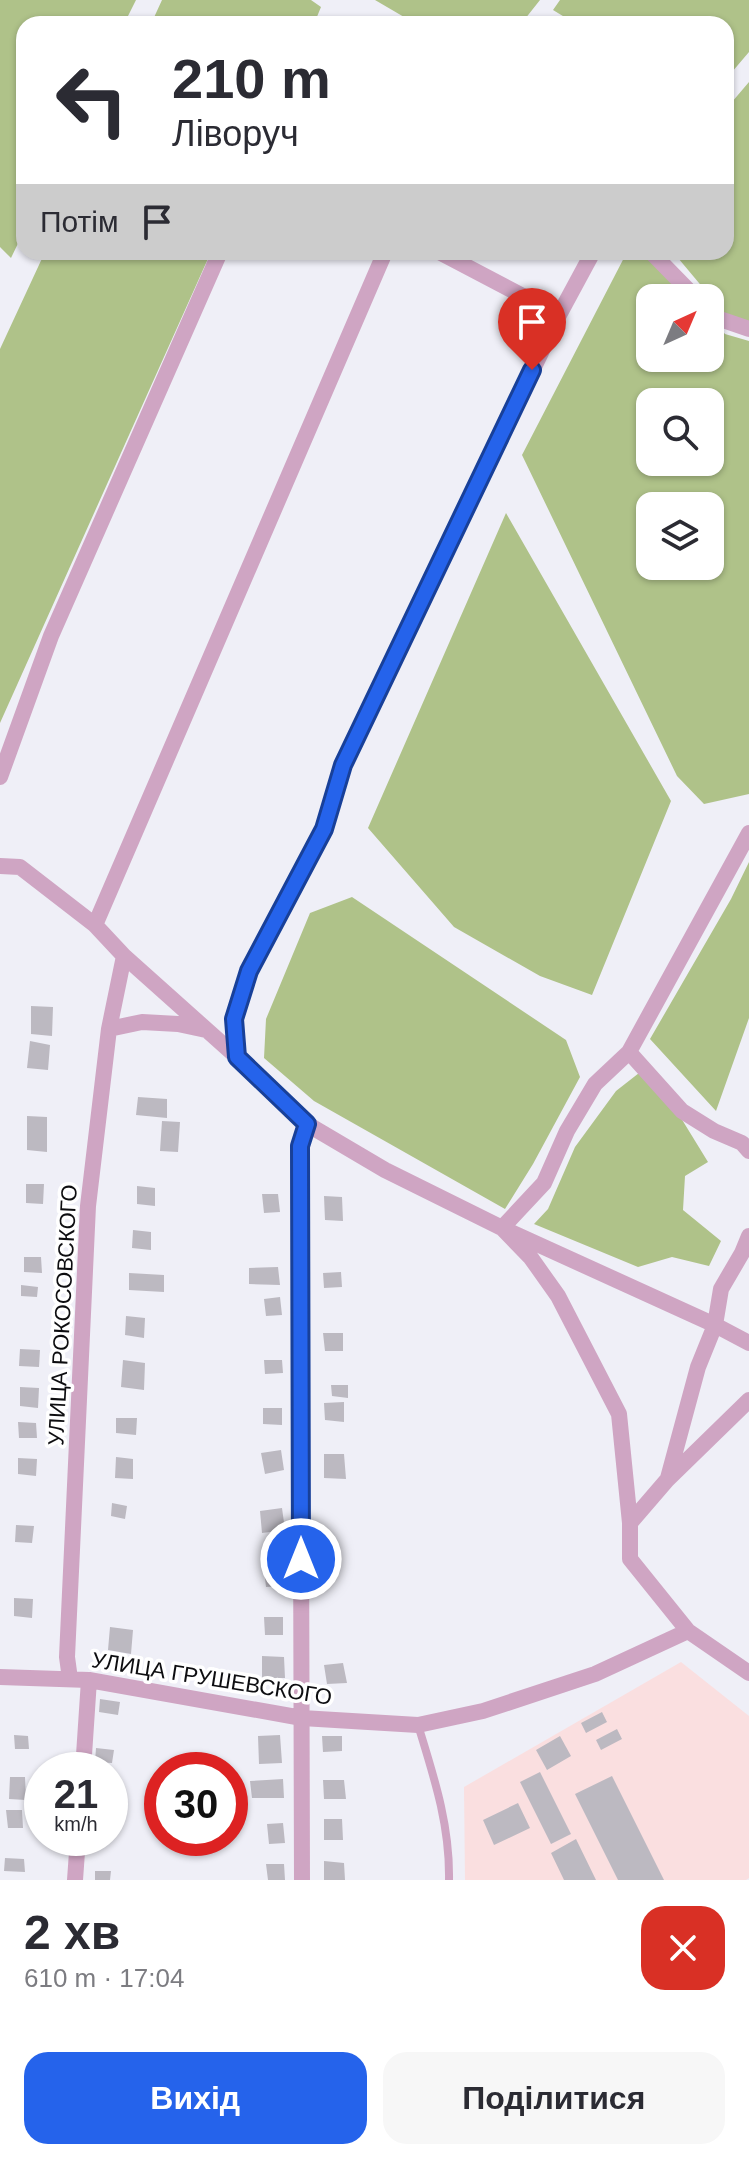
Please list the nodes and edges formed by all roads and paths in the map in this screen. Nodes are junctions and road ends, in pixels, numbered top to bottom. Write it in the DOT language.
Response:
graph roads {
  1 [pos="216,260"];
  2 [pos="382,260"];
  3 [pos="454,260"];
  4 [pos="589,260"];
  5 [pos="659,260"];
  6 [pos="682,284"];
  7 [pos="559,315"];
  8 [pos="724,320"];
  9 [pos="749,329"];
  10 [pos="0,777"];
  11 [pos="749,833"];
  12 [pos="0,866"];
  13 [pos="95,925"];
  14 [pos="124,956"];
  15 [pos="109,1029"];
  16 [pos="207,1030"];
  17 [pos="629,1052"];
  18 [pos="237,1057"];
  19 [pos="307,1124"];
  20 [pos="749,1151"];
  21 [pos="502,1228"];
  22 [pos="749,1236"];
  23 [pos="715,1325"];
  24 [pos="749,1343"];
  25 [pos="749,1400"];
  26 [pos="667,1480"];
  27 [pos="630,1523"];
  28 [pos="688,1631"];
  29 [pos="749,1673"];
  30 [pos="0,1677"];
  31 [pos="70,1679"];
  32 [pos="89,1680"];
  33 [pos="302,1718"];
  34 [pos="418,1725"];
  35 [pos="84,1752"];
  36 [pos="77,1856"];
  37 [pos="75,1880"];
  38 [pos="302,1880"];
  39 [pos="449,1880"];
  1 -- 10 [label="street"];
  2 -- 13 [label="street"];
  3 -- 7 [label="street"];
  4 -- 7 [label="street"];
  5 -- 6 [label="street"];
  7 -- 18 [label="street"];
  8 -- 9 [label="street"];
  11 -- 17 [label="street"];
  12 -- 13 [label="street"];
  13 -- 14 [label="street"];
  14 -- 15 [label="street, УЛИЦА РОКОСОВСКОГО"];
  14 -- 16 [label="street"];
  15 -- 16 [label="street"];
  15 -- 31 [label="street, УЛИЦА РОКОСОВСКОГО"];
  16 -- 18 [label="street"];
  17 -- 20 [label="street"];
  17 -- 21 [label="street"];
  18 -- 19 [label="street"];
  19 -- 21 [label="street"];
  19 -- 33 [label="street"];
  21 -- 23 [label="street"];
  21 -- 27 [label="street"];
  22 -- 23 [label="street"];
  23 -- 24 [label="street"];
  23 -- 26 [label="street"];
  25 -- 26 [label="street"];
  26 -- 27 [label="street"];
  27 -- 28 [label="street"];
  28 -- 29 [label="street"];
  28 -- 34 [label="street, УЛИЦА ГРУШЕВСКОГО"];
  30 -- 31 [label="street, УЛИЦА ГРУШЕВСКОГО"];
  31 -- 32 [label="street, УЛИЦА ГРУШЕВСКОГО"];
  32 -- 33 [label="street, УЛИЦА ГРУШЕВСКОГО"];
  32 -- 35 [label="street"];
  33 -- 34 [label="street, УЛИЦА ГРУШЕВСКОГО"];
  33 -- 38 [label="street"];
  34 -- 39 [label="lane"];
  36 -- 37 [label="street"];
}
